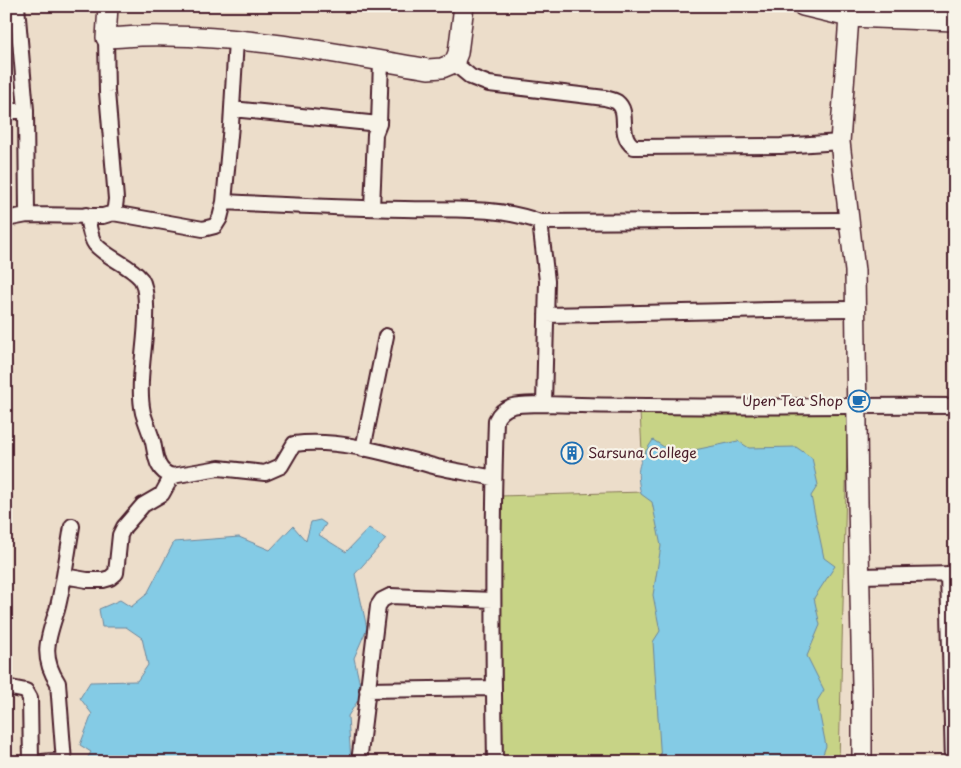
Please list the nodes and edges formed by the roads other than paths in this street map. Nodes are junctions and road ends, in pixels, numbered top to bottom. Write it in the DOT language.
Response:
graph roads {
  1 [pos="17,6"];
  2 [pos="108,6"];
  3 [pos="464,6"];
  4 [pos="803,6"];
  5 [pos="849,17"];
  6 [pos="955,21"];
  7 [pos="12,32"];
  8 [pos="106,38"];
  9 [pos="236,40"];
  10 [pos="381,61"];
  11 [pos="454,63"];
  12 [pos="232,109"];
  13 [pos="26,110"];
  14 [pos="6,112"];
  15 [pos="379,124"];
  16 [pos="840,142"];
  17 [pos="224,202"];
  18 [pos="372,208"];
  19 [pos="113,213"];
  20 [pos="27,215"];
  21 [pos="86,215"];
  22 [pos="6,219"];
  23 [pos="850,220"];
  24 [pos="540,222"];
  25 [pos="856,309"];
  26 [pos="546,315"];
  27 [pos="386,336"];
  28 [pos="544,404"];
  29 [pos="857,405"];
  30 [pos="955,406"];
  31 [pos="364,448"];
  32 [pos="172,476"];
  33 [pos="494,478"];
  34 [pos="72,526"];
  35 [pos="951,574"];
  36 [pos="64,576"];
  37 [pos="860,576"];
  38 [pos="492,600"];
  39 [pos="952,642"];
  40 [pos="6,687"];
  41 [pos="494,688"];
  42 [pos="367,690"];
  43 [pos="953,717"];
  44 [pos="64,761"];
  45 [pos="31,762"];
  46 [pos="42,762"];
  47 [pos="359,762"];
  48 [pos="496,762"];
  49 [pos="862,762"];
  50 [pos="953,762"];
  1 -- 7 [label="street"];
  2 -- 8 [label="street"];
  3 -- 11 [label="street"];
  4 -- 5 [label="street"];
  5 -- 6 [label="street"];
  5 -- 16 [label="street"];
  7 -- 13 [label="street"];
  8 -- 9 [label="street"];
  8 -- 19 [label="street"];
  9 -- 10 [label="street"];
  9 -- 12 [label="street"];
  10 -- 11 [label="street"];
  10 -- 15 [label="street"];
  11 -- 16 [label="street"];
  12 -- 15 [label="street"];
  12 -- 17 [label="street"];
  13 -- 14 [label="street"];
  13 -- 20 [label="street"];
  15 -- 18 [label="street"];
  16 -- 23 [label="street"];
  17 -- 18 [label="street"];
  17 -- 19 [label="street"];
  18 -- 24 [label="street"];
  19 -- 21 [label="street"];
  20 -- 21 [label="street"];
  20 -- 22 [label="street"];
  21 -- 32 [label="street"];
  23 -- 24 [label="street"];
  23 -- 25 [label="street"];
  24 -- 26 [label="street"];
  25 -- 26 [label="street"];
  25 -- 29 [label="street"];
  26 -- 28 [label="street"];
  27 -- 31 [label="street"];
  28 -- 29 [label="street"];
  28 -- 33 [label="street"];
  29 -- 30 [label="street"];
  29 -- 37 [label="street"];
  31 -- 32 [label="street"];
  31 -- 33 [label="street"];
  32 -- 36 [label="street"];
  33 -- 38 [label="street"];
  34 -- 36 [label="street"];
  35 -- 37 [label="street"];
  35 -- 39 [label="street"];
  36 -- 44 [label="street"];
  37 -- 49 [label="street"];
  38 -- 41 [label="street"];
  38 -- 42 [label="street"];
  39 -- 43 [label="street"];
  40 -- 45 [label="street"];
  41 -- 42 [label="street"];
  41 -- 48 [label="street"];
  42 -- 47 [label="street"];
  43 -- 50 [label="street"];
  44 -- 46 [label="street"];
}
